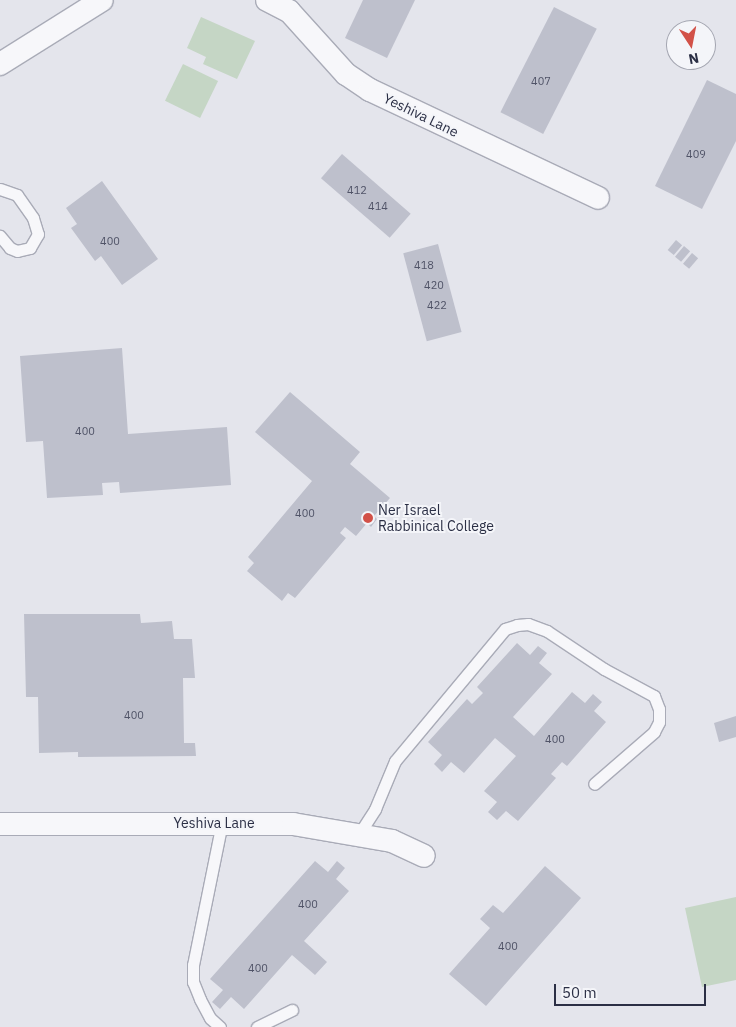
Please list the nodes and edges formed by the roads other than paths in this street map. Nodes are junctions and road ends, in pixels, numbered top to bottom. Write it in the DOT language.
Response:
graph roads {
  1 [pos="102,0"];
  2 [pos="266,0"];
  3 [pos="0,64"];
  4 [pos="0,189"];
  5 [pos="598,198"];
  6 [pos="0,236"];
  7 [pos="594,784"];
  8 [pos="222,822"];
  9 [pos="0,824"];
  10 [pos="359,834"];
  11 [pos="424,856"];
  12 [pos="292,1010"];
  13 [pos="220,1027"];
  14 [pos="256,1027"];
  1 -- 3 [label="street"];
  2 -- 5 [label="street, Yeshiva Lane"];
  4 -- 6 [label="lane"];
  7 -- 10 [label="lane"];
  8 -- 9 [label="street, Yeshiva Lane"];
  8 -- 10 [label="street, Yeshiva Lane"];
  8 -- 13 [label="lane"];
  10 -- 11 [label="street, Yeshiva Lane"];
  12 -- 14 [label="lane"];
}
